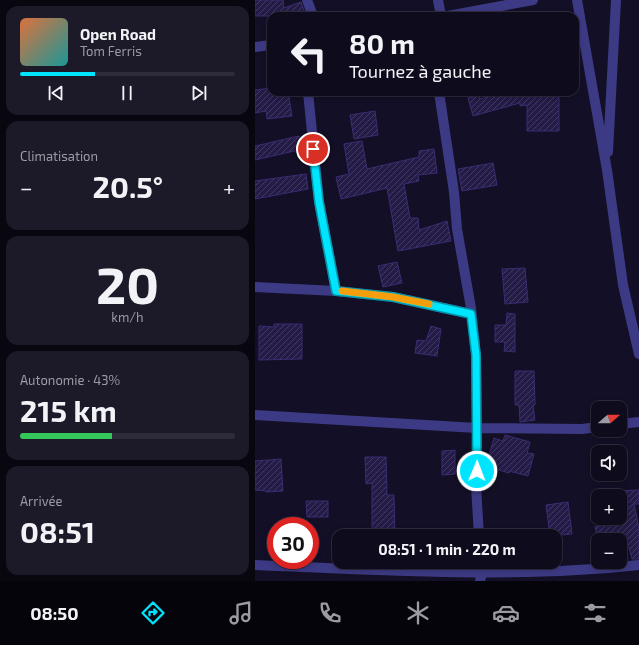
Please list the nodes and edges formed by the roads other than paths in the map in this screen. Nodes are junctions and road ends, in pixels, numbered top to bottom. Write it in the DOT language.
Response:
graph roads {
  1 [pos="307,0"];
  2 [pos="438,0"];
  3 [pos="533,0"];
  4 [pos="577,0"];
  5 [pos="616,0"];
  6 [pos="312,12"];
  7 [pos="440,12"];
  8 [pos="469,12"];
  9 [pos="267,46"];
  10 [pos="255,47"];
  11 [pos="308,96"];
  12 [pos="440,96"];
  13 [pos="607,170"];
  14 [pos="255,287"];
  15 [pos="336,291"];
  16 [pos="471,314"];
  17 [pos="639,354"];
  18 [pos="255,415"];
  19 [pos="639,422"];
  20 [pos="627,423"];
  21 [pos="477,428"];
  22 [pos="591,428"];
  23 [pos="479,529"];
  24 [pos="255,565"];
  25 [pos="639,565"];
  26 [pos="481,577"];
  1 -- 6 [label="street"];
  2 -- 7 [label="street"];
  3 -- 8 [label="street"];
  4 -- 13 [label="street"];
  5 -- 13 [label="street"];
  9 -- 10 [label="street"];
  11 -- 15 [label="street"];
  12 -- 16 [label="street"];
  13 -- 17 [label="street"];
  14 -- 15 [label="street"];
  15 -- 16 [label="street"];
  16 -- 21 [label="street"];
  18 -- 21 [label="street"];
  19 -- 20 [label="street"];
  21 -- 22 [label="street"];
  21 -- 23 [label="street"];
  24 -- 26 [label="street"];
  25 -- 26 [label="street"];
}
